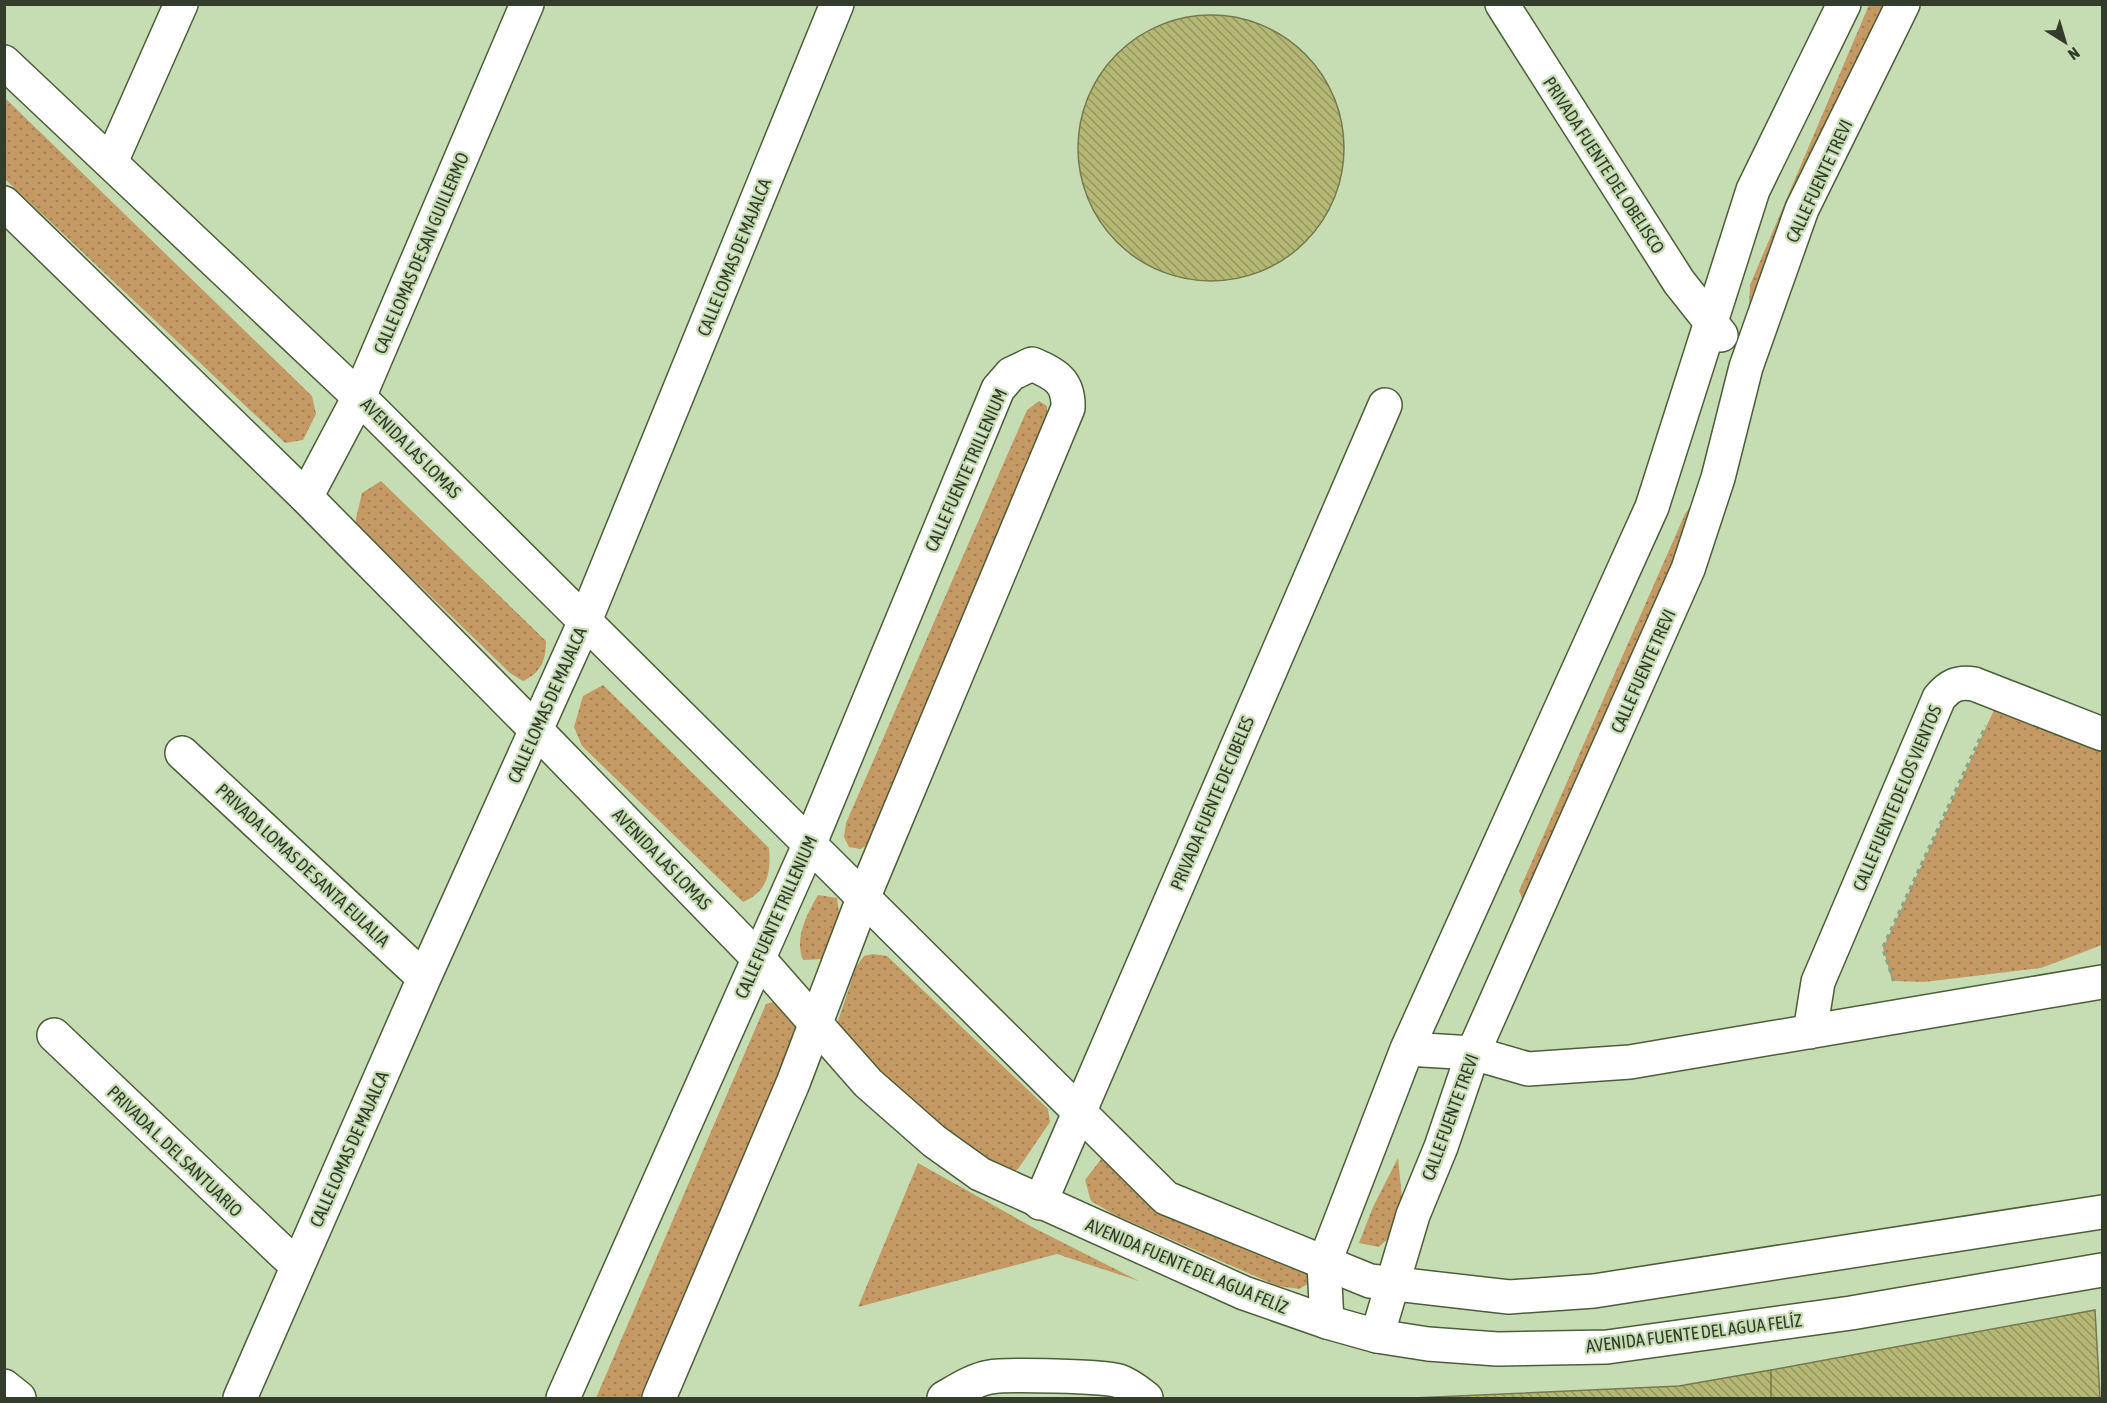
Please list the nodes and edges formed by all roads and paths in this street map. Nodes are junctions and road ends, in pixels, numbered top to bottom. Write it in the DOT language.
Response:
graph roads {
  1 [pos="181,4"];
  2 [pos="527,4"];
  3 [pos="837,4"];
  4 [pos="1502,4"];
  5 [pos="1844,4"];
  6 [pos="1903,4"];
  7 [pos="4,62"];
  8 [pos="111,162"];
  9 [pos="4,202"];
  10 [pos="1711,322"];
  11 [pos="1746,367"];
  12 [pos="359,397"];
  13 [pos="1385,405"];
  14 [pos="306,497"];
  15 [pos="585,621"];
  16 [pos="1990,718"];
  17 [pos="537,731"];
  18 [pos="2103,734"];
  19 [pos="182,753"];
  20 [pos="810,843"];
  21 [pos="864,896"];
  22 [pos="758,957"];
  23 [pos="424,978"];
  24 [pos="1903,981"];
  25 [pos="2103,982"];
  26 [pos="816,1024"];
  27 [pos="1810,1032"];
  28 [pos="54,1035"];
  29 [pos="1407,1049"];
  30 [pos="1473,1053"];
  31 [pos="1079,1112"];
  32 [pos="1040,1203"];
  33 [pos="2103,1212"];
  34 [pos="1324,1264"];
  35 [pos="297,1266"];
  36 [pos="2103,1270"];
  37 [pos="1391,1283"];
  38 [pos="1327,1322"];
  39 [pos="1377,1336"];
  40 [pos="4,1386"];
  41 [pos="19,1398"];
  42 [pos="240,1398"];
  43 [pos="563,1398"];
  44 [pos="658,1398"];
  45 [pos="944,1398"];
  46 [pos="1146,1398"];
  1 -- 8 [label="street"];
  2 -- 12 [label="street, CALLE LOMAS DE SAN GUILLERMO"];
  3 -- 15 [label="street, CALLE LOMAS DE MAJALCA"];
  4 -- 10 [label="street, PRIVADA FUENTE DEL OBELISCO"];
  5 -- 10 [label="street"];
  6 -- 11 [label="street, CALLE FUENTE TREVI"];
  7 -- 8 [label="street, AVENIDA LAS LOMAS"];
  8 -- 12 [label="street, AVENIDA LAS LOMAS"];
  9 -- 14 [label="street, AVENIDA LAS LOMAS"];
  10 -- 11 [label="street, PRIVADA FUENTE DEL OBELISCO"];
  10 -- 29 [label="street"];
  11 -- 30 [label="street, CALLE FUENTE TREVI"];
  12 -- 14 [label="street, CALLE LOMAS DE SAN GUILLERMO"];
  12 -- 15 [label="street, AVENIDA LAS LOMAS"];
  13 -- 31 [label="street, PRIVADA FUENTE DE CIBELES"];
  14 -- 17 [label="street, AVENIDA LAS LOMAS"];
  15 -- 17 [label="street, CALLE LOMAS DE MAJALCA"];
  15 -- 20 [label="street, AVENIDA LAS LOMAS"];
  16 -- 24 [label="path"];
  17 -- 22 [label="street, AVENIDA LAS LOMAS"];
  17 -- 23 [label="street, CALLE LOMAS DE MAJALCA"];
  18 -- 27 [label="street, CALLE FUENTE DE LOS VIENTOS"];
  19 -- 23 [label="street, PRIVADA LOMAS DE SANTA EULALIA"];
  20 -- 21 [label="street"];
  20 -- 21 [label="street, CALLE FUENTE TRILLENIUM"];
  20 -- 22 [label="street, CALLE FUENTE TRILLENIUM"];
  21 -- 26 [label="street, CALLE FUENTE TRILLENIUM"];
  21 -- 31 [label="street"];
  22 -- 26 [label="street, AVENIDA FUENTE DEL AGUA FELÍZ"];
  22 -- 43 [label="street, CALLE FUENTE TRILLENIUM"];
  23 -- 35 [label="street, CALLE LOMAS DE MAJALCA"];
  25 -- 27 [label="street"];
  26 -- 32 [label="street, AVENIDA FUENTE DEL AGUA FELÍZ"];
  26 -- 44 [label="street, CALLE FUENTE TRILLENIUM"];
  27 -- 30 [label="street"];
  28 -- 35 [label="street, PRIVADA L. DEL SANTUARIO"];
  29 -- 30 [label="street"];
  29 -- 34 [label="street"];
  30 -- 37 [label="street, CALLE FUENTE TREVI"];
  31 -- 32 [label="street, PRIVADA FUENTE DE CIBELES"];
  31 -- 34 [label="street"];
  32 -- 38 [label="street, AVENIDA FUENTE DEL AGUA FELÍZ"];
  33 -- 37 [label="street"];
  34 -- 37 [label="street"];
  34 -- 38 [label="street"];
  35 -- 42 [label="street, CALLE LOMAS DE MAJALCA"];
  36 -- 39 [label="street, AVENIDA FUENTE DEL AGUA FELÍZ"];
  37 -- 39 [label="street, CALLE FUENTE TREVI"];
  38 -- 39 [label="street, AVENIDA FUENTE DEL AGUA FELÍZ"];
  40 -- 41 [label="street"];
  45 -- 46 [label="street"];
}
